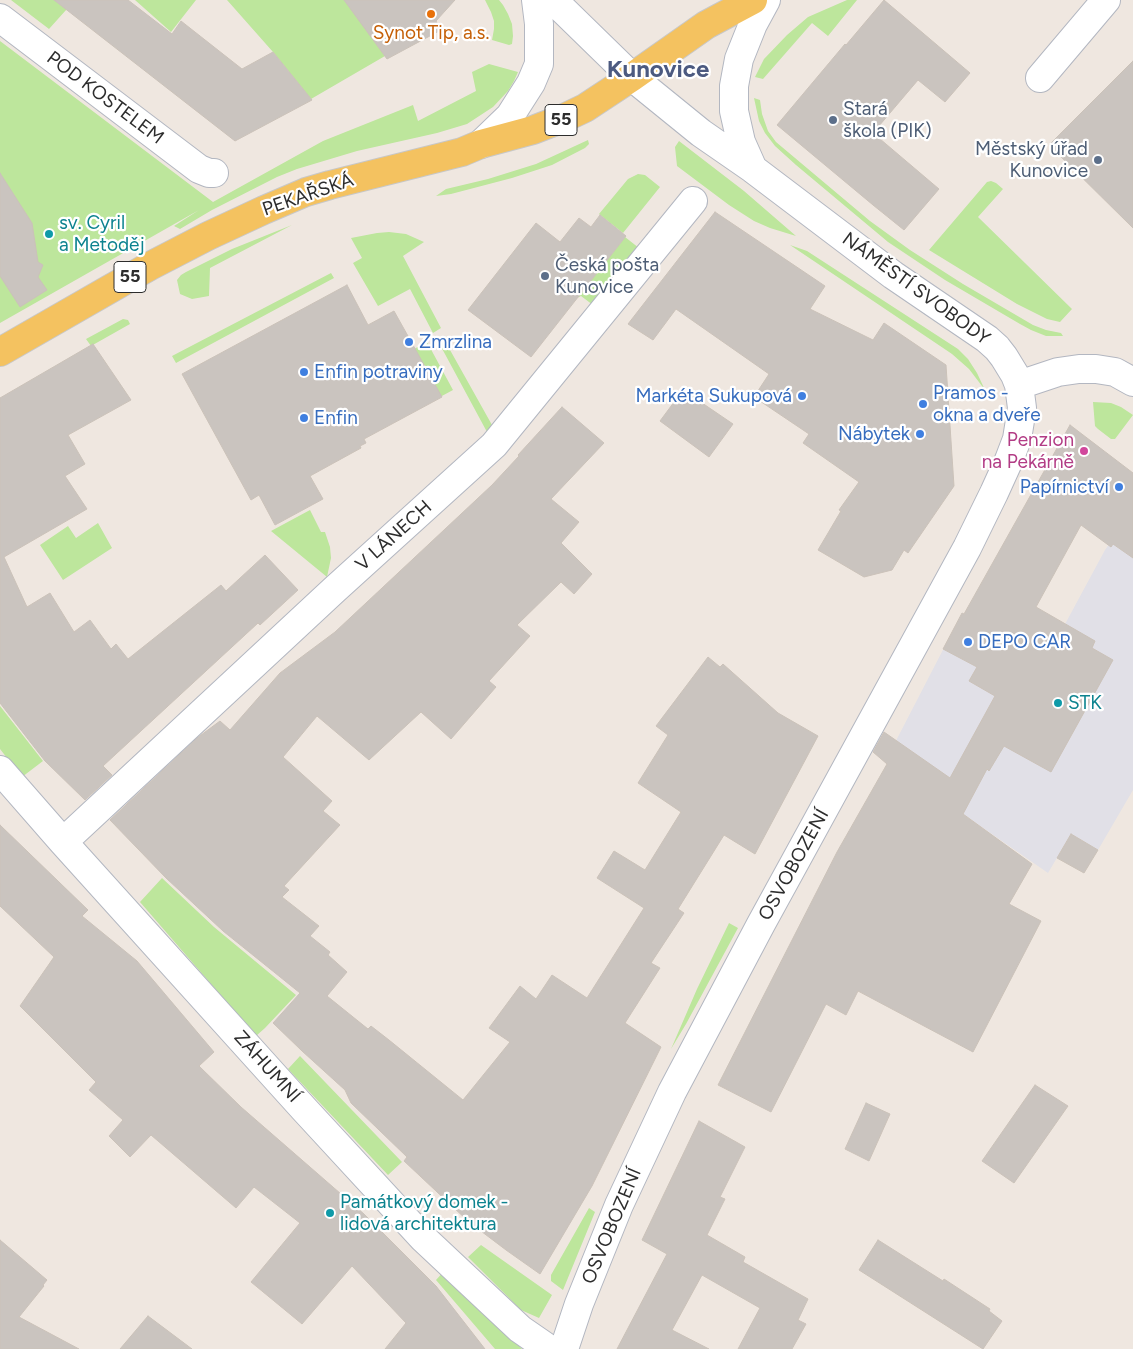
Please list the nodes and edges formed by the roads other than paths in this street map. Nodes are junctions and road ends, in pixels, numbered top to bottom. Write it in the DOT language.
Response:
graph roads {
  1 [pos="536,0"];
  2 [pos="553,0"];
  3 [pos="753,0"];
  4 [pos="766,0"];
  5 [pos="1106,0"];
  6 [pos="0,18"];
  7 [pos="632,78"];
  8 [pos="1040,78"];
  9 [pos="481,144"];
  10 [pos="753,169"];
  11 [pos="214,173"];
  12 [pos="693,202"];
  13 [pos="0,352"];
  14 [pos="1133,382"];
  15 [pos="1020,384"];
  16 [pos="0,770"];
  17 [pos="63,842"];
  18 [pos="548,1349"];
  19 [pos="564,1349"];
  1 -- 9 [label="street"];
  2 -- 7 [label="street, NÁMĚSTÍ SVOBODY"];
  3 -- 7 [label="main road, 55"];
  4 -- 10 [label="street, NÁMĚSTÍ SVOBODY"];
  5 -- 8 [label="street"];
  6 -- 11 [label="street, POD KOSTELEM"];
  7 -- 9 [label="main road, PEKAŘSKÁ / 55"];
  7 -- 10 [label="street, NÁMĚSTÍ SVOBODY"];
  9 -- 13 [label="main road, PEKAŘSKÁ / 55"];
  10 -- 15 [label="street, NÁMĚSTÍ SVOBODY"];
  12 -- 17 [label="street, V LÁNECH"];
  14 -- 15 [label="street"];
  15 -- 19 [label="street, OSVOBOZENÍ"];
  16 -- 17 [label="street, ZÁHUMNÍ"];
  17 -- 18 [label="street, ZÁHUMNÍ"];
}
